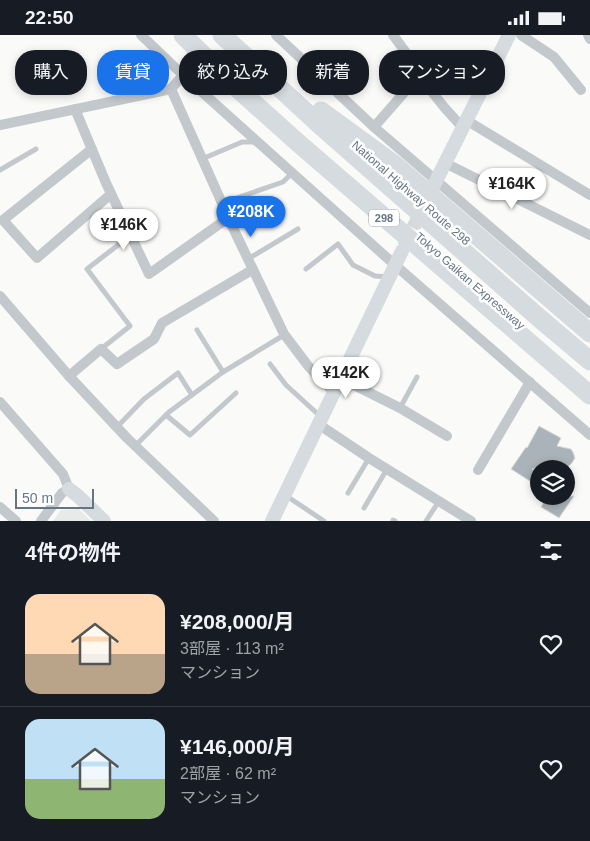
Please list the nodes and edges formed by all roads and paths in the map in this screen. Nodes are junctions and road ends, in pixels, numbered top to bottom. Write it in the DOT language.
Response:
graph roads {
  1 [pos="141,35"];
  2 [pos="175,35"];
  3 [pos="182,35"];
  4 [pos="196,35"];
  5 [pos="222,35"];
  6 [pos="236,35"];
  7 [pos="276,35"];
  8 [pos="392,35"];
  9 [pos="508,35"];
  10 [pos="522,35"];
  11 [pos="193,50"];
  12 [pos="197,50"];
  13 [pos="404,50"];
  14 [pos="179,71"];
  15 [pos="179,80"];
  16 [pos="171,89"];
  17 [pos="581,90"];
  18 [pos="206,95"];
  19 [pos="245,95"];
  20 [pos="403,95"];
  21 [pos="434,95"];
  22 [pos="304,99"];
  23 [pos="74,109"];
  24 [pos="464,123"];
  25 [pos="0,125"];
  26 [pos="374,127"];
  27 [pos="258,141"];
  28 [pos="36,149"];
  29 [pos="92,149"];
  30 [pos="202,159"];
  31 [pos="444,163"];
  32 [pos="0,170"];
  33 [pos="292,173"];
  34 [pos="434,184"];
  35 [pos="111,194"];
  36 [pos="590,195"];
  37 [pos="222,203"];
  38 [pos="372,207"];
  39 [pos="228,218"];
  40 [pos="298,229"];
  41 [pos="131,235"];
  42 [pos="590,235"];
  43 [pos="402,251"];
  44 [pos="247,259"];
  45 [pos="306,269"];
  46 [pos="252,270"];
  47 [pos="392,271"];
  48 [pos="0,296"];
  49 [pos="590,313"];
  50 [pos="197,329"];
  51 [pos="590,333"];
  52 [pos="284,334"];
  53 [pos="101,349"];
  54 [pos="590,349"];
  55 [pos="590,361"];
  56 [pos="270,364"];
  57 [pos="223,372"];
  58 [pos="69,376"];
  59 [pos="417,377"];
  60 [pos="340,378"];
  61 [pos="530,382"];
  62 [pos="590,385"];
  63 [pos="333,391"];
  64 [pos="236,393"];
  65 [pos="192,395"];
  66 [pos="590,395"];
  67 [pos="0,402"];
  68 [pos="590,406"];
  69 [pos="400,408"];
  70 [pos="166,415"];
  71 [pos="319,421"];
  72 [pos="116,427"];
  73 [pos="590,435"];
  74 [pos="447,436"];
  75 [pos="135,446"];
  76 [pos="369,458"];
  77 [pos="387,469"];
  78 [pos="478,470"];
  79 [pos="69,489"];
  80 [pos="348,493"];
  81 [pos="285,495"];
  82 [pos="438,501"];
  83 [pos="0,507"];
  84 [pos="364,508"];
  85 [pos="16,521"];
  86 [pos="41,521"];
  87 [pos="104,521"];
  88 [pos="214,521"];
  89 [pos="272,521"];
  90 [pos="324,521"];
  91 [pos="426,521"];
  92 [pos="471,521"];
  1 -- 14 [label="street"];
  2 -- 11 [label="highway, 298"];
  3 -- 12 [label="highway, 298"];
  4 -- 62 [label="highway, Tokyo Gaikan Expressway"];
  5 -- 55 [label="highway, Tokyo Gaikan Expressway"];
  6 -- 22 [label="highway, National Highway Route 298"];
  7 -- 26 [label="street"];
  8 -- 13 [label="street"];
  9 -- 24 [label="street"];
  10 -- 17 [label="street"];
  15 -- 16 [label="street"];
  16 -- 23 [label="street"];
  16 -- 30 [label="street"];
  18 -- 27 [label="street"];
  19 -- 38 [label="highway, 298"];
  20 -- 26 [label="street"];
  21 -- 24 [label="street"];
  22 -- 51 [label="highway"];
  22 -- 54 [label="highway, National Highway Route 298"];
  23 -- 25 [label="street"];
  23 -- 29 [label="street"];
  24 -- 31 [label="street"];
  24 -- 36 [label="street"];
  26 -- 34 [label="street"];
  27 -- 30 [label="lane"];
  27 -- 33 [label="street"];
  28 -- 32 [label="lane"];
  29 -- 35 [label="street"];
  29 -- 35 [label="street"];
  30 -- 37 [label="street"];
  31 -- 34 [label="street"];
  31 -- 42 [label="street"];
  33 -- 37 [label="lane"];
  33 -- 47 [label="street"];
  34 -- 49 [label="street"];
  35 -- 41 [label="street"];
  37 -- 39 [label="street"];
  38 -- 66 [label="highway, 298"];
  38 -- 68 [label="highway"];
  39 -- 41 [label="street"];
  39 -- 44 [label="street"];
  40 -- 44 [label="lane"];
  41 -- 53 [label="lane"];
  43 -- 47 [label="street"];
  44 -- 46 [label="street"];
  45 -- 47 [label="lane"];
  46 -- 52 [label="street"];
  46 -- 53 [label="street"];
  47 -- 60 [label="street"];
  47 -- 61 [label="street"];
  48 -- 58 [label="street"];
  50 -- 57 [label="lane"];
  52 -- 57 [label="lane"];
  52 -- 63 [label="street"];
  53 -- 58 [label="street"];
  56 -- 71 [label="lane"];
  57 -- 65 [label="lane"];
  58 -- 72 [label="street"];
  59 -- 69 [label="lane"];
  60 -- 63 [label="street"];
  60 -- 69 [label="street"];
  61 -- 73 [label="street"];
  61 -- 78 [label="street"];
  63 -- 71 [label="street"];
  64 -- 70 [label="lane"];
  65 -- 70 [label="lane"];
  65 -- 72 [label="lane"];
  67 -- 79 [label="street"];
  69 -- 74 [label="street"];
  70 -- 75 [label="lane"];
  71 -- 76 [label="street"];
  71 -- 81 [label="street"];
  72 -- 75 [label="street"];
  75 -- 88 [label="street"];
  76 -- 77 [label="street"];
  76 -- 80 [label="lane"];
  77 -- 82 [label="street"];
  77 -- 84 [label="lane"];
  79 -- 86 [label="street"];
  79 -- 87 [label="street"];
  81 -- 89 [label="street"];
  81 -- 90 [label="lane"];
  82 -- 91 [label="lane"];
  82 -- 92 [label="street"];
  83 -- 85 [label="street"];
}
